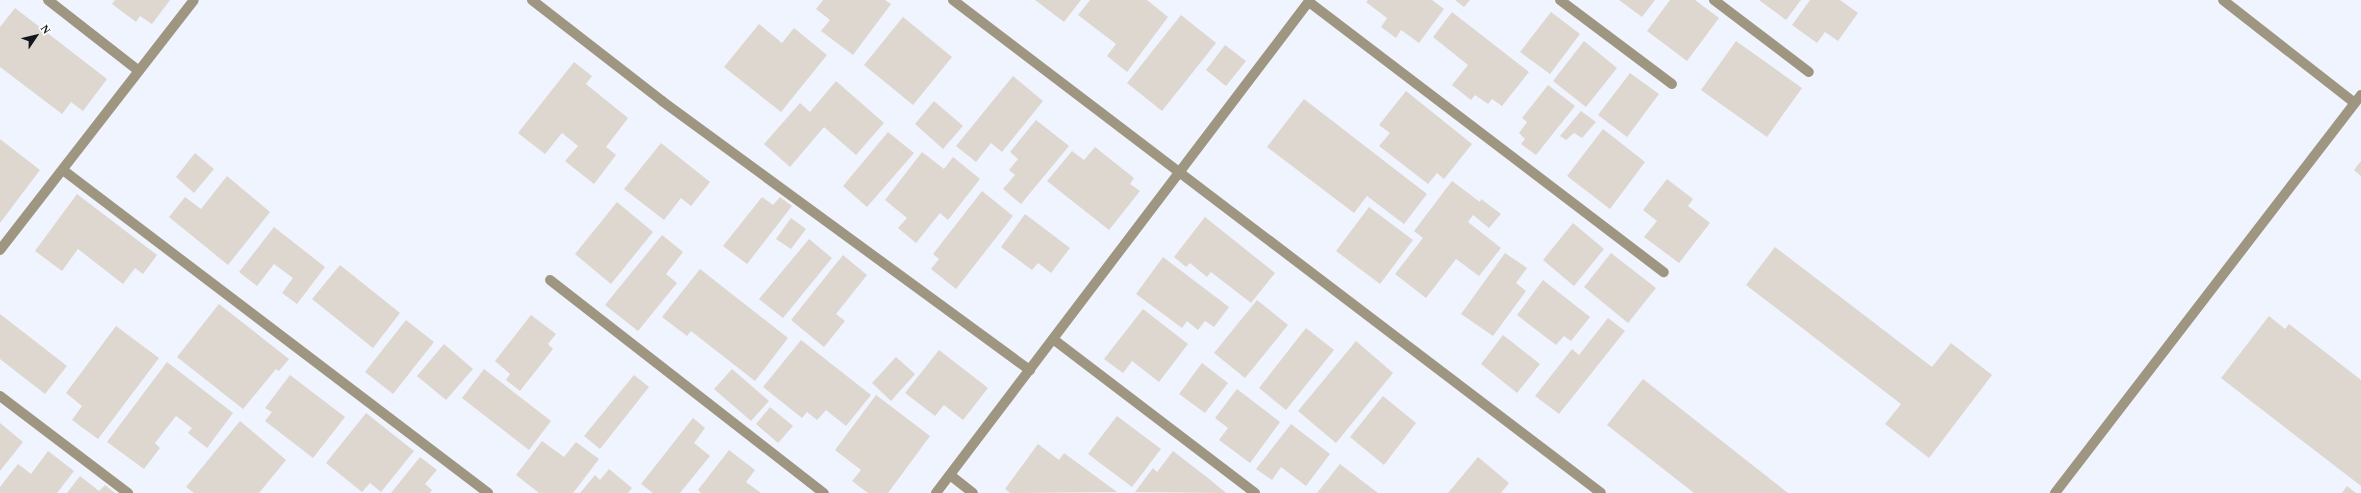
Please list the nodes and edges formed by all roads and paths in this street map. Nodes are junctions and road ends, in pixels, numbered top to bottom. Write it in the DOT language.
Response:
graph roads {
  1 [pos="48,0"];
  2 [pos="194,0"];
  3 [pos="532,0"];
  4 [pos="953,0"];
  5 [pos="1560,0"];
  6 [pos="1714,0"];
  7 [pos="2222,0"];
  8 [pos="1309,1"];
  9 [pos="139,71"];
  10 [pos="1809,72"];
  11 [pos="1672,84"];
  12 [pos="2358,99"];
  13 [pos="63,170"];
  14 [pos="1180,174"];
  15 [pos="0,250"];
  16 [pos="1664,272"];
  17 [pos="550,280"];
  18 [pos="1053,339"];
  19 [pos="1030,370"];
  20 [pos="0,396"];
  21 [pos="950,475"];
  22 [pos="128,493"];
  23 [pos="488,493"];
  24 [pos="824,493"];
  25 [pos="936,493"];
  26 [pos="974,493"];
  27 [pos="1255,493"];
  28 [pos="1601,493"];
  29 [pos="2055,493"];
  1 -- 9 [label="street"];
  2 -- 9 [label="street"];
  3 -- 19 [label="street"];
  4 -- 14 [label="street"];
  5 -- 11 [label="street"];
  6 -- 10 [label="street"];
  7 -- 12 [label="street"];
  8 -- 14 [label="street"];
  8 -- 16 [label="street"];
  9 -- 13 [label="street"];
  12 -- 29 [label="street"];
  13 -- 15 [label="street"];
  13 -- 23 [label="street"];
  14 -- 18 [label="street"];
  14 -- 28 [label="street"];
  17 -- 24 [label="street"];
  18 -- 19 [label="street"];
  18 -- 27 [label="street"];
  19 -- 21 [label="street"];
  20 -- 22 [label="street"];
  21 -- 25 [label="street"];
  21 -- 26 [label="street"];
}
